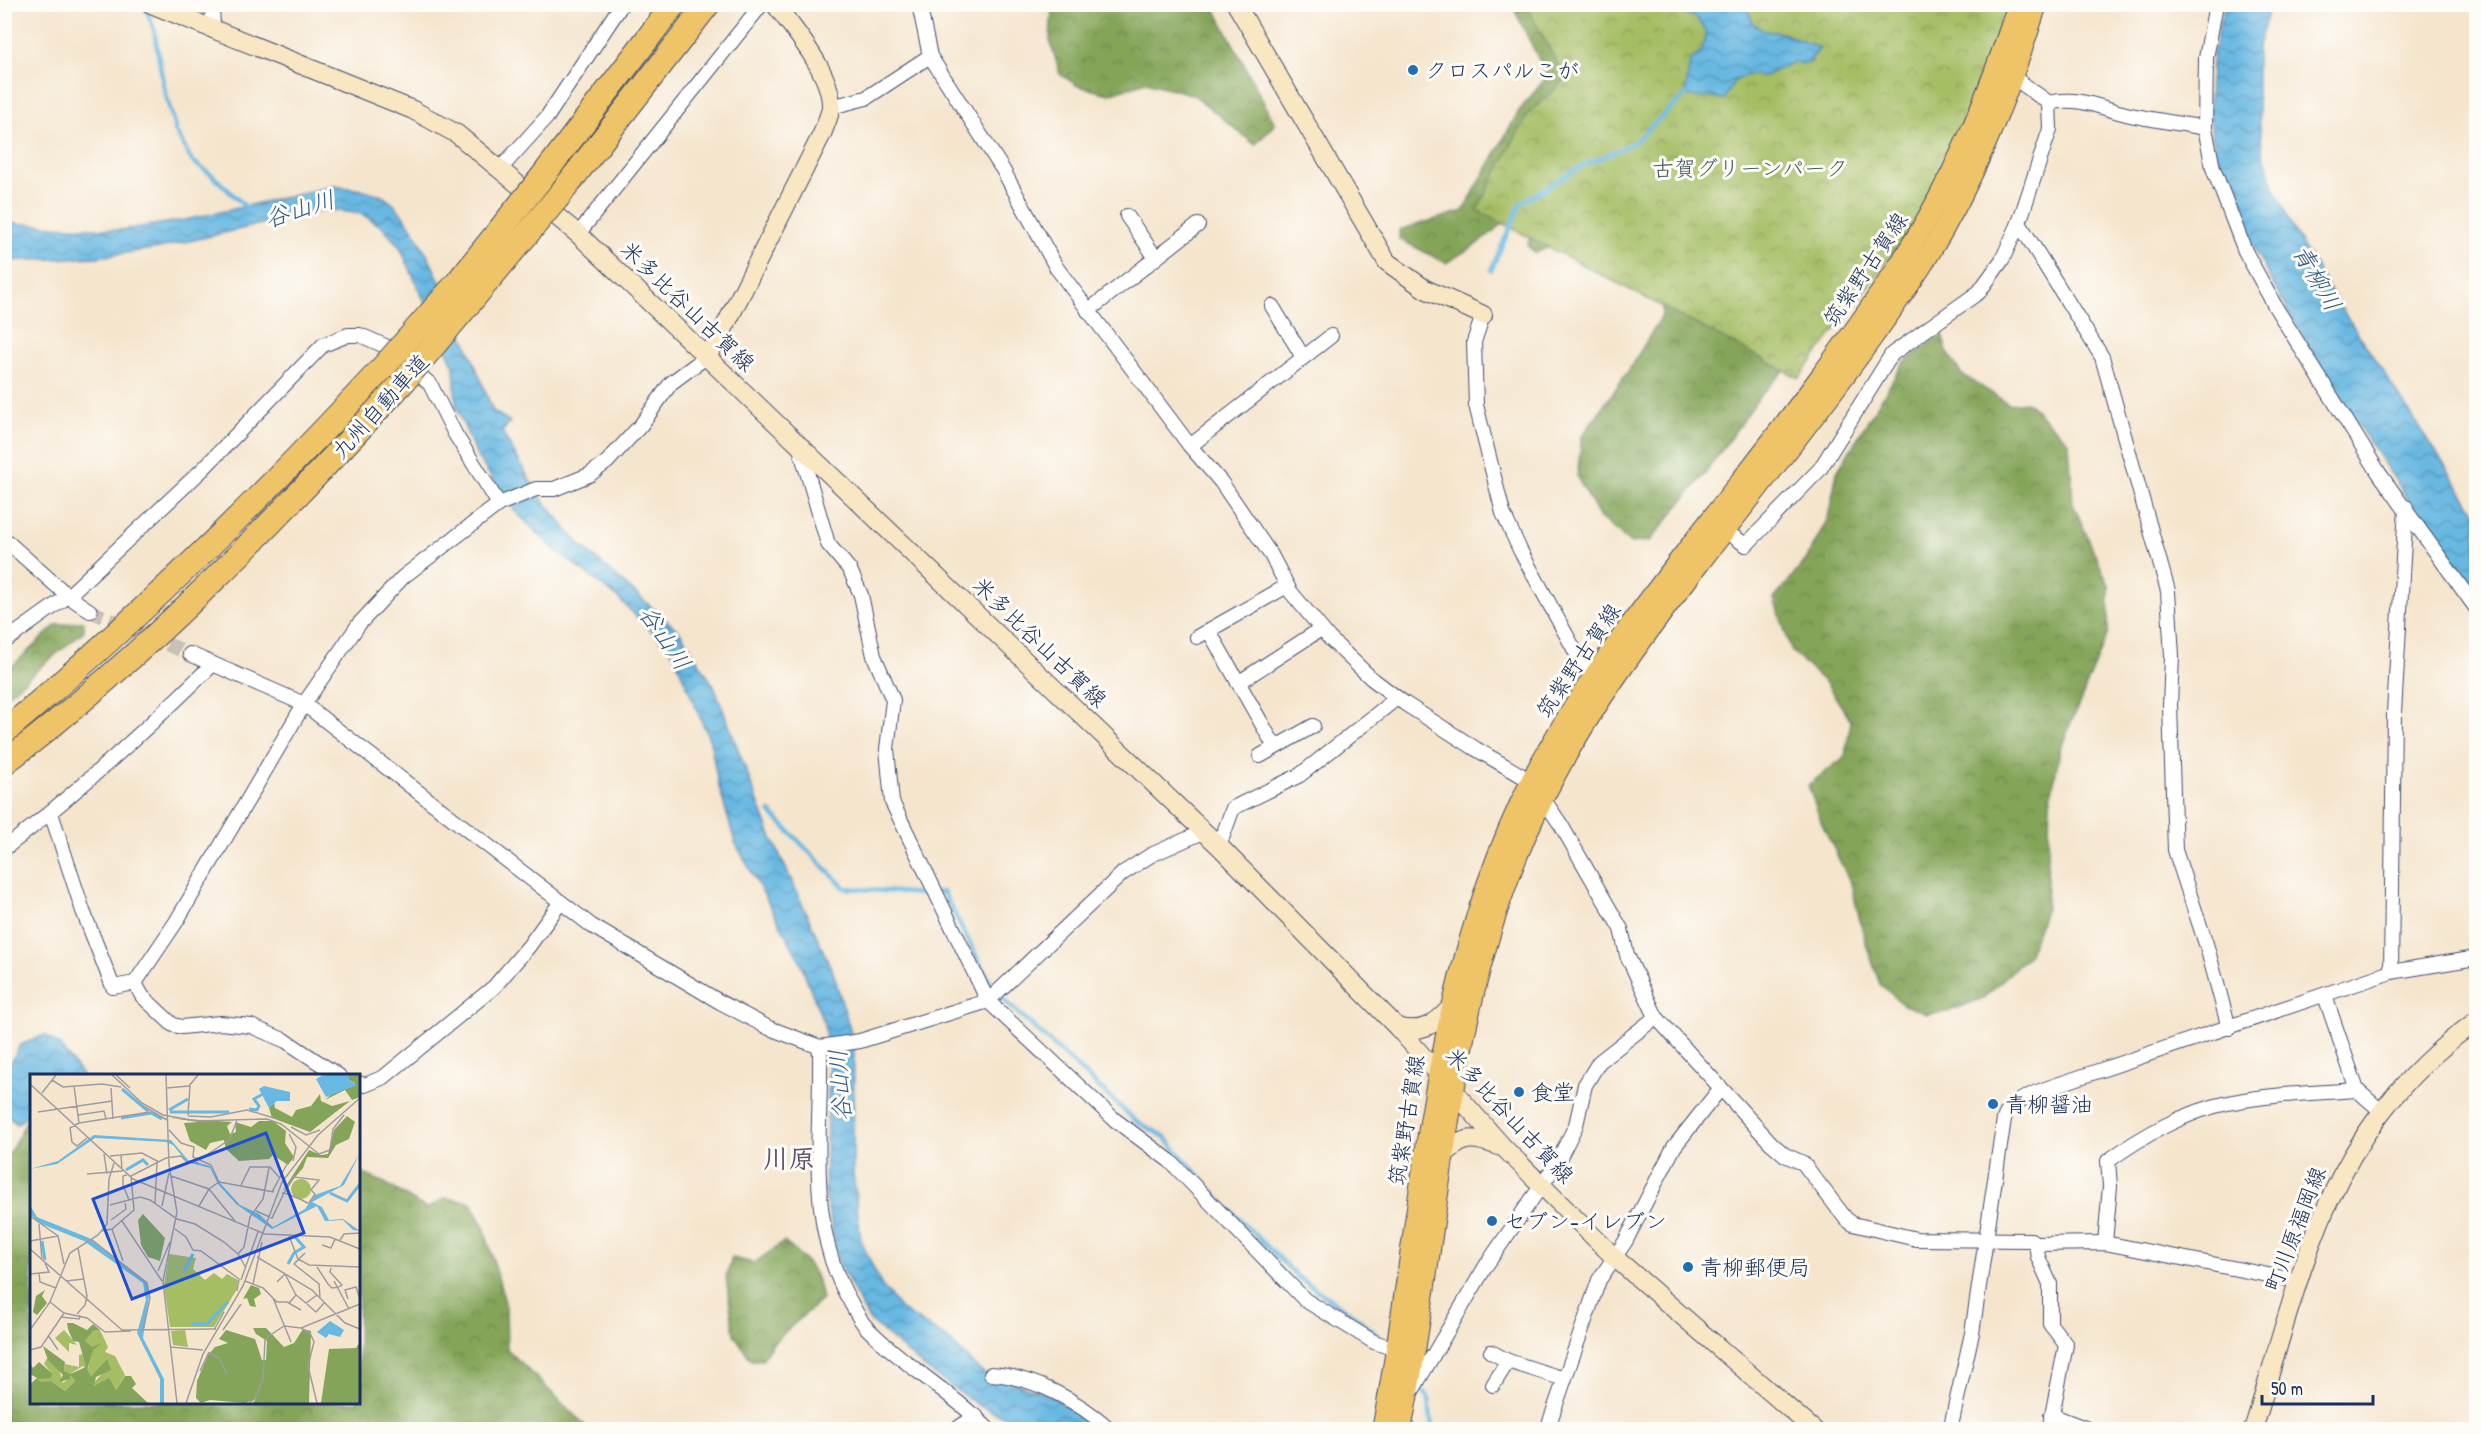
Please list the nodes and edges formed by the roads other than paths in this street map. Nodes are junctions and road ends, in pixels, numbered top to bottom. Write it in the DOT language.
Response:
graph roads {
  1 [pos="212,4"];
  2 [pos="622,4"];
  3 [pos="674,4"];
  4 [pos="708,4"];
  5 [pos="762,4"];
  6 [pos="775,4"];
  7 [pos="919,4"];
  8 [pos="1236,4"];
  9 [pos="2018,4"];
  10 [pos="2037,4"];
  11 [pos="2216,4"];
  12 [pos="152,5"];
  13 [pos="213,29"];
  14 [pos="930,56"];
  15 [pos="2013,77"];
  16 [pos="2049,103"];
  17 [pos="831,107"];
  18 [pos="2205,128"];
  19 [pos="501,168"];
  20 [pos="1127,216"];
  21 [pos="2019,223"];
  22 [pos="1198,225"];
  23 [pos="578,234"];
  24 [pos="1156,258"];
  25 [pos="1272,306"];
  26 [pos="1088,311"];
  27 [pos="1483,315"];
  28 [pos="1331,336"];
  29 [pos="706,357"];
  30 [pos="1303,357"];
  31 [pos="1190,446"];
  32 [pos="800,448"];
  33 [pos="501,503"];
  34 [pos="2406,507"];
  35 [pos="1725,531"];
  36 [pos="4,539"];
  37 [pos="1287,586"];
  38 [pos="68,596"];
  39 [pos="2476,608"];
  40 [pos="90,611"];
  41 [pos="1322,629"];
  42 [pos="4,642"];
  43 [pos="190,654"];
  44 [pos="123,664"];
  45 [pos="213,664"];
  46 [pos="1597,671"];
  47 [pos="1238,683"];
  48 [pos="1397,698"];
  49 [pos="304,704"];
  50 [pos="1313,726"];
  51 [pos="4,732"];
  52 [pos="1275,747"];
  53 [pos="1260,756"];
  54 [pos="4,763"];
  55 [pos="1531,781"];
  56 [pos="4,782"];
  57 [pos="1544,797"];
  58 [pos="51,813"];
  59 [pos="1203,832"];
  60 [pos="1219,846"];
  61 [pos="4,849"];
  62 [pos="560,903"];
  63 [pos="2476,958"];
  64 [pos="2391,972"];
  65 [pos="135,983"];
  66 [pos="2325,996"];
  67 [pos="988,1001"];
  68 [pos="1450,1008"];
  69 [pos="1656,1017"];
  70 [pos="2476,1021"];
  71 [pos="1397,1027"];
  72 [pos="2229,1028"];
  73 [pos="820,1047"];
  74 [pos="1438,1072"];
  75 [pos="336,1074"];
  76 [pos="360,1084"];
  77 [pos="1720,1089"];
  78 [pos="2357,1090"];
  79 [pos="1453,1094"];
  80 [pos="2380,1111"];
  81 [pos="1504,1148"];
  82 [pos="1444,1155"];
  83 [pos="1540,1184"];
  84 [pos="1986,1240"];
  85 [pos="2105,1243"];
  86 [pos="2036,1244"];
  87 [pos="1614,1257"];
  88 [pos="2298,1281"];
  89 [pos="1395,1349"];
  90 [pos="1491,1352"];
  91 [pos="1508,1361"];
  92 [pos="991,1374"];
  93 [pos="1564,1379"];
  94 [pos="1493,1385"];
  95 [pos="1407,1398"];
  96 [pos="976,1416"];
  97 [pos="2050,1422"];
  98 [pos="955,1430"];
  99 [pos="989,1430"];
  100 [pos="1112,1430"];
  101 [pos="1382,1430"];
  102 [pos="1401,1430"];
  103 [pos="1547,1430"];
  104 [pos="1814,1430"];
  105 [pos="1950,1430"];
  106 [pos="2090,1430"];
  107 [pos="2253,1430"];
  1 -- 13 [label="street"];
  2 -- 19 [label="street"];
  3 -- 51 [label="highway, 九州自動車道, bridge"];
  4 -- 44 [label="highway, 九州自動車道, bridge"];
  5 -- 23 [label="street"];
  6 -- 17 [label="main road"];
  7 -- 14 [label="street"];
  8 -- 27 [label="main road"];
  9 -- 46 [label="main road, 筑紫野古賀線"];
  10 -- 15 [label="main road, 筑紫野古賀線"];
  11 -- 18 [label="street"];
  12 -- 13 [label="main road, 米多比谷山古賀線"];
  13 -- 19 [label="main road, 米多比谷山古賀線"];
  14 -- 17 [label="street"];
  14 -- 26 [label="street"];
  15 -- 16 [label="street"];
  15 -- 35 [label="main road, 筑紫野古賀線"];
  16 -- 18 [label="street"];
  16 -- 21 [label="street"];
  17 -- 29 [label="main road"];
  18 -- 34 [label="street"];
  19 -- 23 [label="main road, 米多比谷山古賀線"];
  20 -- 24 [label="street"];
  21 -- 35 [label="street"];
  21 -- 72 [label="street"];
  22 -- 24 [label="street"];
  23 -- 29 [label="main road, 米多比谷山古賀線"];
  24 -- 26 [label="street"];
  25 -- 30 [label="street"];
  26 -- 31 [label="street"];
  27 -- 46 [label="street"];
  28 -- 30 [label="street"];
  29 -- 32 [label="main road, 米多比谷山古賀線"];
  29 -- 33 [label="street"];
  30 -- 31 [label="street"];
  31 -- 37 [label="street"];
  32 -- 59 [label="main road, 米多比谷山古賀線"];
  32 -- 67 [label="street"];
  33 -- 38 [label="street"];
  33 -- 49 [label="street"];
  34 -- 39 [label="street"];
  34 -- 64 [label="street"];
  35 -- 57 [label="main road, 筑紫野古賀線"];
  36 -- 38 [label="street"];
  37 -- 41 [label="street"];
  37 -- 47 [label="street"];
  38 -- 40 [label="street"];
  38 -- 42 [label="street"];
  41 -- 47 [label="street"];
  41 -- 48 [label="street"];
  43 -- 45 [label="street"];
  44 -- 54 [label="highway, 九州自動車道"];
  44 -- 56 [label="highway"];
  45 -- 49 [label="street"];
  45 -- 58 [label="street"];
  46 -- 55 [label="main road, 筑紫野古賀線"];
  47 -- 52 [label="street"];
  48 -- 55 [label="street"];
  48 -- 60 [label="street"];
  49 -- 62 [label="street"];
  49 -- 65 [label="street"];
  50 -- 52 [label="street"];
  52 -- 53 [label="street"];
  55 -- 57 [label="street"];
  55 -- 68 [label="main road, 筑紫野古賀線"];
  57 -- 69 [label="street"];
  57 -- 79 [label="main road, 筑紫野古賀線"];
  58 -- 61 [label="street"];
  58 -- 65 [label="street"];
  59 -- 60 [label="main road, 米多比谷山古賀線"];
  59 -- 67 [label="street"];
  60 -- 71 [label="main road, 米多比谷山古賀線"];
  62 -- 73 [label="street"];
  62 -- 76 [label="street"];
  63 -- 64 [label="street"];
  64 -- 66 [label="street"];
  65 -- 75 [label="street"];
  66 -- 72 [label="street"];
  66 -- 78 [label="street"];
  67 -- 73 [label="street"];
  67 -- 89 [label="street"];
  68 -- 71 [label="main road"];
  68 -- 74 [label="main road, 筑紫野古賀線"];
  69 -- 77 [label="street"];
  69 -- 83 [label="street"];
  70 -- 80 [label="main road, 町川原福岡線"];
  71 -- 74 [label="main road, 米多比谷山古賀線"];
  72 -- 84 [label="street"];
  73 -- 96 [label="street"];
  74 -- 79 [label="main road, 米多比谷山古賀線"];
  74 -- 89 [label="main road, 筑紫野古賀線"];
  77 -- 84 [label="street"];
  77 -- 87 [label="street"];
  78 -- 80 [label="street"];
  78 -- 85 [label="street"];
  79 -- 81 [label="main road, 米多比谷山古賀線"];
  79 -- 82 [label="main road, 筑紫野古賀線"];
  80 -- 88 [label="main road, 町川原福岡線"];
  81 -- 82 [label="main road"];
  81 -- 83 [label="main road, 米多比谷山古賀線"];
  82 -- 95 [label="main road, 筑紫野古賀線"];
  83 -- 87 [label="main road, 米多比谷山古賀線"];
  83 -- 95 [label="street"];
  84 -- 86 [label="street"];
  84 -- 105 [label="street"];
  85 -- 86 [label="street"];
  85 -- 88 [label="street"];
  86 -- 97 [label="street"];
  87 -- 93 [label="street"];
  87 -- 104 [label="main road, 米多比谷山古賀線"];
  88 -- 107 [label="main road, 町川原福岡線"];
  89 -- 101 [label="main road, 筑紫野古賀線"];
  90 -- 91 [label="street"];
  91 -- 93 [label="street"];
  91 -- 94 [label="street"];
  92 -- 100 [label="street"];
  93 -- 103 [label="street"];
  95 -- 102 [label="main road, 筑紫野古賀線"];
  96 -- 98 [label="street"];
  96 -- 99 [label="street"];
  97 -- 106 [label="street"];
}
